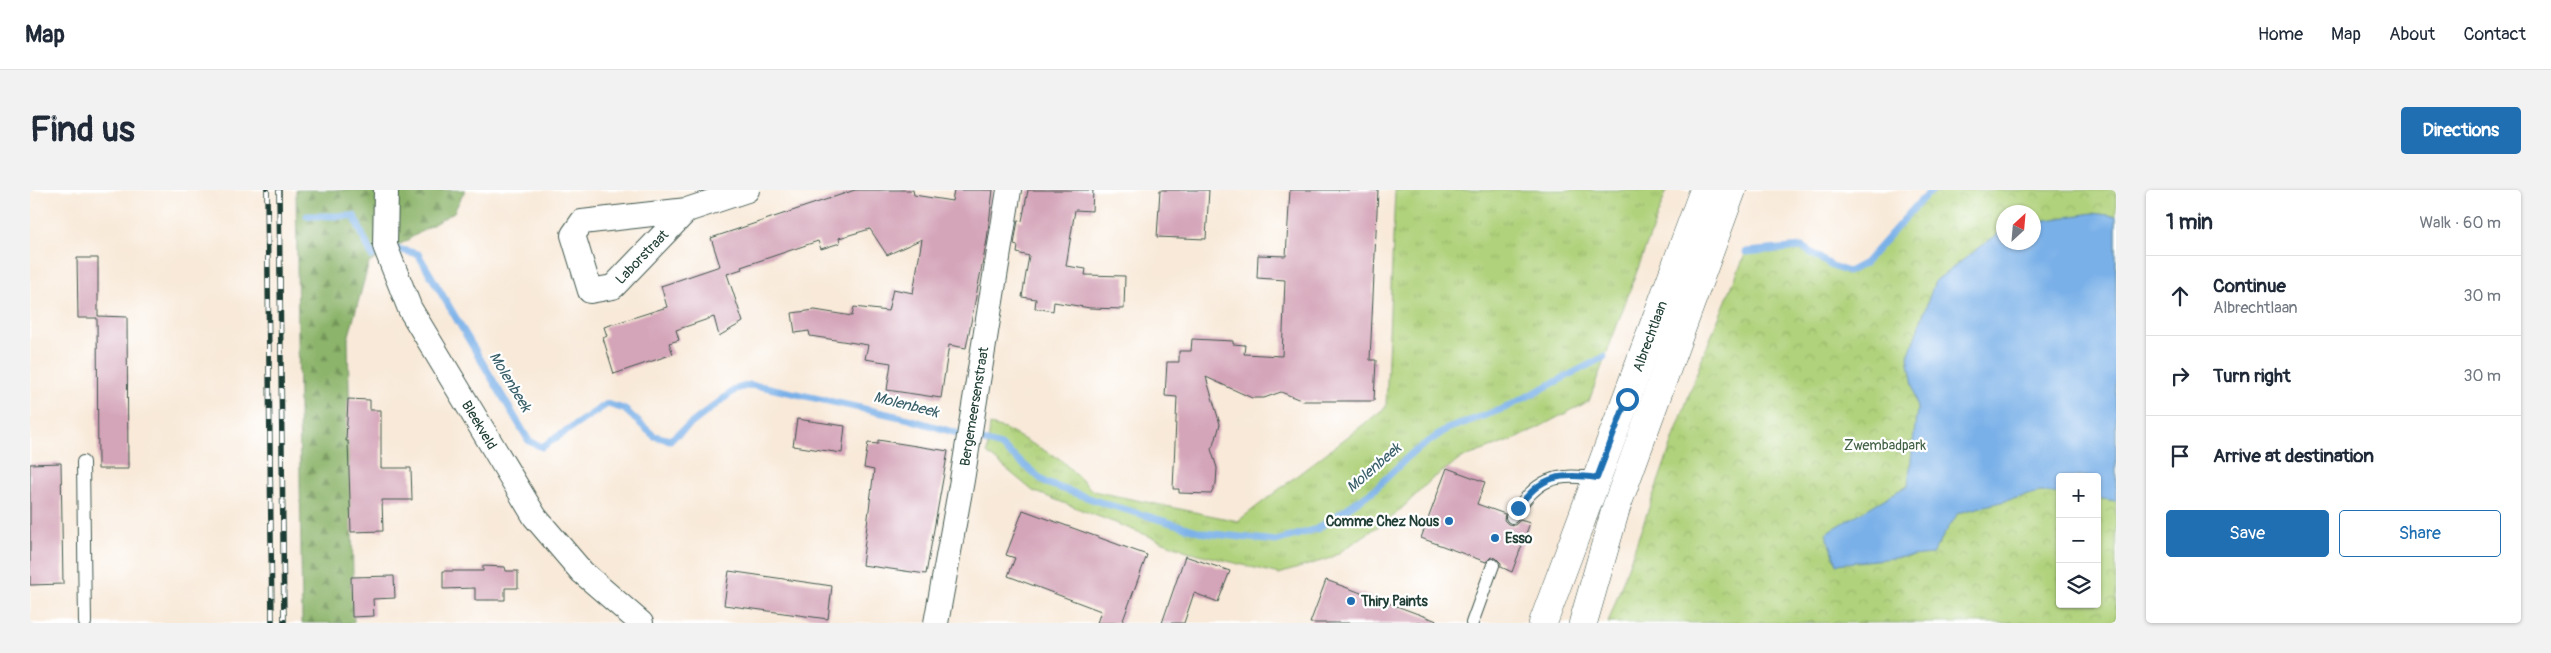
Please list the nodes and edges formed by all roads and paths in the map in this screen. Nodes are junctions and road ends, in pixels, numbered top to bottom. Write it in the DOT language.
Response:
graph roads {
  1 [pos="386,190"];
  2 [pos="748,190"];
  3 [pos="1009,190"];
  4 [pos="1704,190"];
  5 [pos="1732,190"];
  6 [pos="687,210"];
  7 [pos="83,462"];
  8 [pos="1597,478"];
  9 [pos="1512,517"];
  10 [pos="1493,565"];
  11 [pos="85,623"];
  12 [pos="641,623"];
  13 [pos="936,623"];
  14 [pos="1472,623"];
  15 [pos="1543,623"];
  16 [pos="1583,623"];
  1 -- 12 [label="street, Bleekveld"];
  2 -- 6 [label="street, Laborstraat"];
  3 -- 13 [label="street, Bergemeersenstraat"];
  4 -- 8 [label="main road, Albrechtlaan"];
  5 -- 16 [label="main road, Albrechtlaan"];
  6 -- 6 [label="street, Laborstraat"];
  7 -- 11 [label="lane"];
  8 -- 9 [label="lane"];
  8 -- 15 [label="main road, Albrechtlaan"];
  10 -- 14 [label="lane"];
}
